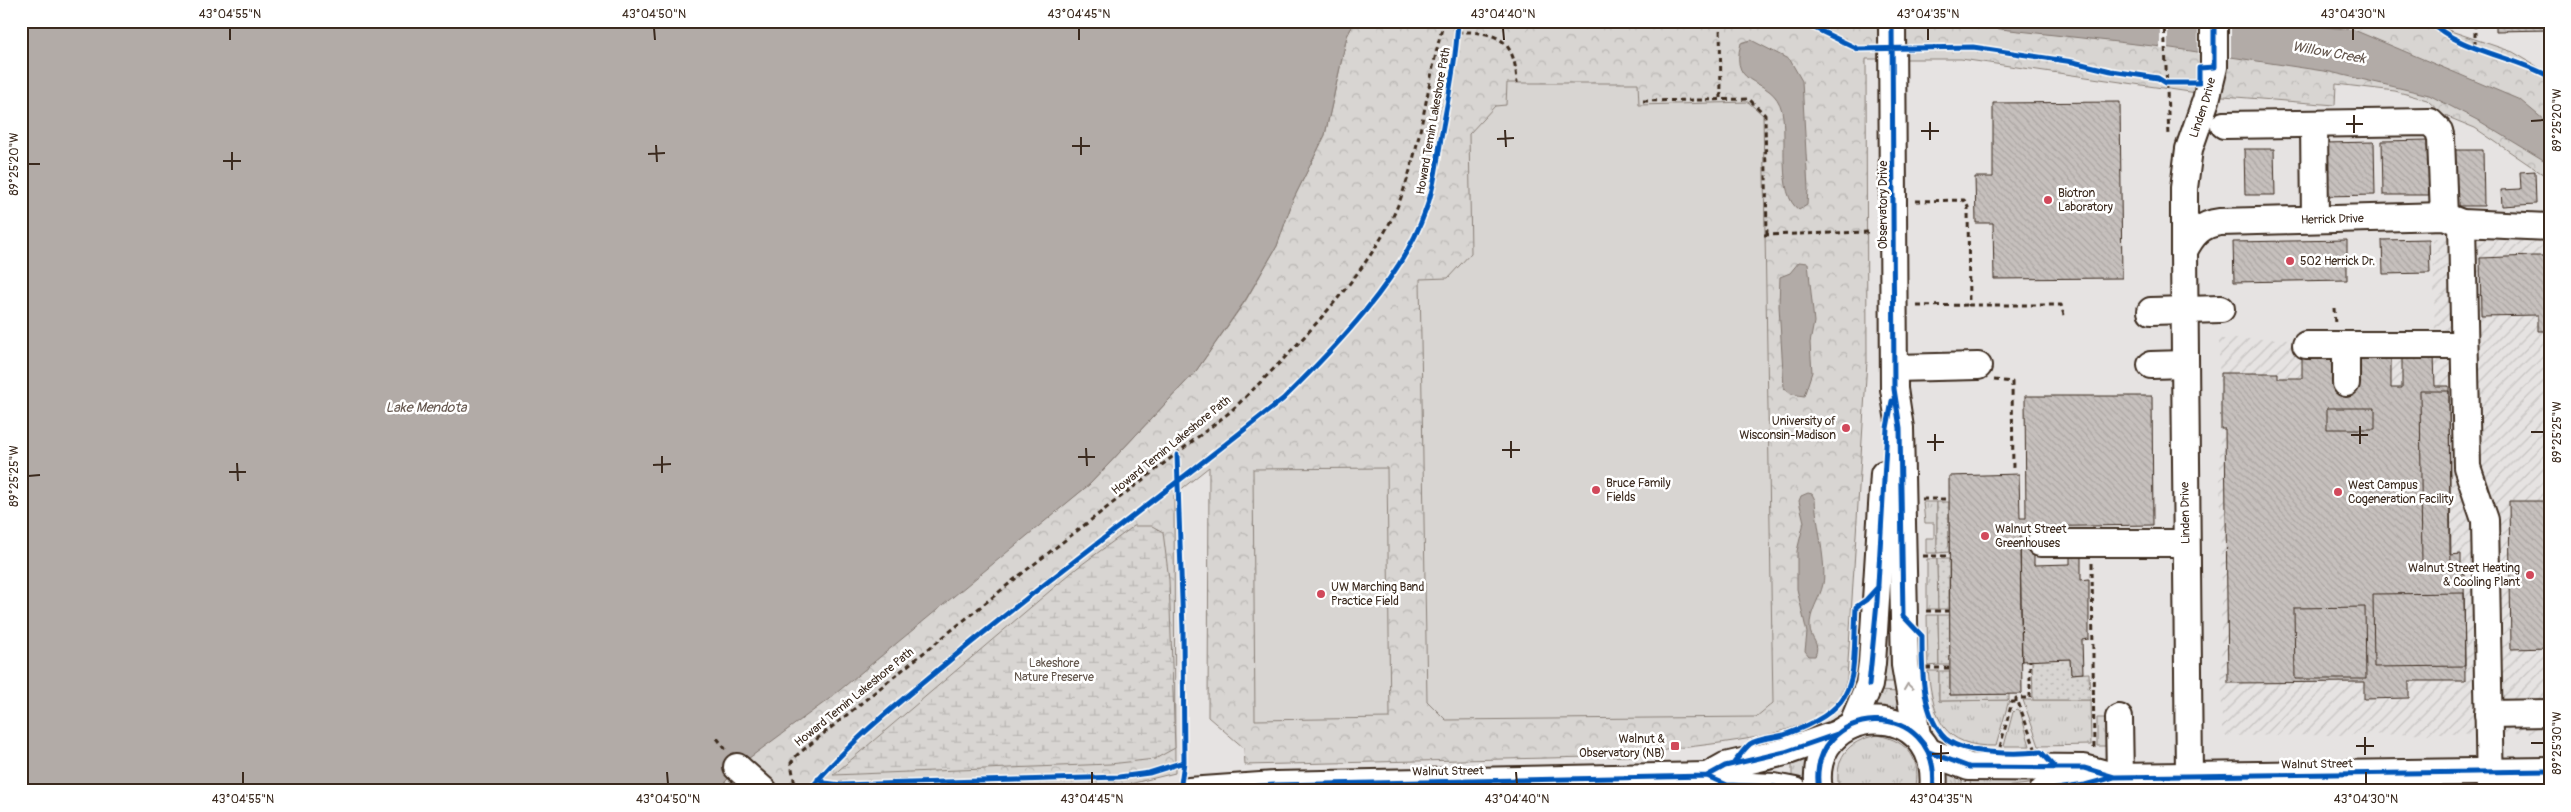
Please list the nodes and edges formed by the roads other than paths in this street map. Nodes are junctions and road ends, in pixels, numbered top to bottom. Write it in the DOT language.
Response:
graph roads {
  1 [pos="1892,21"];
  2 [pos="2214,21"];
  3 [pos="2314,124"];
  4 [pos="2224,125"];
  5 [pos="2315,219"];
  6 [pos="2453,219"];
  7 [pos="2550,227"];
  8 [pos="2192,240"];
  9 [pos="2221,309"];
  10 [pos="2151,311"];
  11 [pos="2184,311"];
  12 [pos="2306,345"];
  13 [pos="2346,345"];
  14 [pos="2464,345"];
  15 [pos="2184,364"];
  16 [pos="2151,365"];
  17 [pos="1984,373"];
  18 [pos="1894,379"];
  19 [pos="2346,383"];
  20 [pos="2040,543"];
  21 [pos="2186,543"];
  22 [pos="2488,714"];
  23 [pos="2550,714"];
  24 [pos="2120,718"];
  25 [pos="1844,729"];
  26 [pos="1923,744"];
  27 [pos="737,767"];
  28 [pos="2550,771"];
  29 [pos="1707,776"];
  30 [pos="2189,776"];
  31 [pos="2117,777"];
  32 [pos="2490,781"];
  33 [pos="2390,782"];
  34 [pos="764,791"];
  35 [pos="1189,791"];
  36 [pos="1795,791"];
  37 [pos="1819,791"];
  38 [pos="1933,791"];
  39 [pos="2043,791"];
  1 -- 18 [label="street, Observatory Drive"];
  2 -- 8 [label="street, Linden Drive"];
  3 -- 4 [label="street"];
  3 -- 5 [label="street"];
  3 -- 6 [label="street"];
  5 -- 6 [label="street, Herrick Drive"];
  5 -- 8 [label="street, Herrick Drive"];
  6 -- 7 [label="street, Herrick Drive"];
  6 -- 14 [label="street"];
  8 -- 11 [label="street, Linden Drive"];
  9 -- 11 [label="street"];
  10 -- 11 [label="street"];
  11 -- 15 [label="street, Linden Drive"];
  12 -- 13 [label="street"];
  13 -- 14 [label="street"];
  13 -- 19 [label="street"];
  14 -- 22 [label="street"];
  15 -- 16 [label="street"];
  15 -- 21 [label="street, Linden Drive"];
  17 -- 18 [label="street"];
  18 -- 25 [label="street, Observatory Drive"];
  26 -- 18 [label="street, Observatory Drive, one-way"];
  20 -- 21 [label="street"];
  21 -- 30 [label="street, Linden Drive"];
  22 -- 23 [label="street"];
  22 -- 32 [label="street"];
  24 -- 31 [label="street"];
  25 -- 26 [label="street, Walnut Street"];
  25 -- 29 [label="street, Walnut Street"];
  25 -- 37 [label="street, Observatory Drive"];
  26 -- 31 [label="street, Walnut Street"];
  26 -- 38 [label="street, Observatory Drive"];
  27 -- 34 [label="street"];
  28 -- 32 [label="street, Walnut Street"];
  29 -- 35 [label="street, Walnut Street"];
  29 -- 36 [label="street, Walnut Street"];
  30 -- 31 [label="street, Walnut Street"];
  30 -- 33 [label="street, Walnut Street"];
  31 -- 39 [label="street, Walnut Street"];
  32 -- 33 [label="street, Walnut Street"];
}
